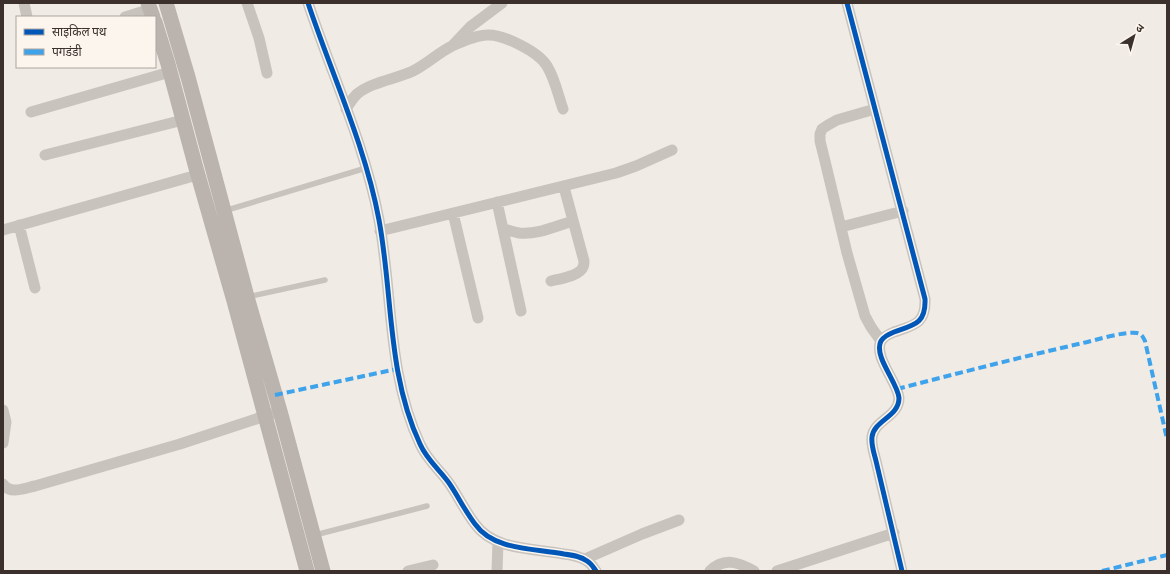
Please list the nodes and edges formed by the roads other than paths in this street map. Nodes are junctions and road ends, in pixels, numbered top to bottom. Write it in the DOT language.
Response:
graph roads {
  1 [pos="24,3"];
  2 [pos="166,3"];
  3 [pos="247,3"];
  4 [pos="308,3"];
  5 [pos="502,3"];
  6 [pos="847,3"];
  7 [pos="152,13"];
  8 [pos="27,16"];
  9 [pos="132,16"];
  10 [pos="156,26"];
  11 [pos="453,46"];
  12 [pos="170,72"];
  13 [pos="267,73"];
  14 [pos="346,109"];
  15 [pos="563,109"];
  16 [pos="876,109"];
  17 [pos="31,112"];
  18 [pos="183,120"];
  19 [pos="672,150"];
  20 [pos="45,155"];
  21 [pos="366,168"];
  22 [pos="197,174"];
  23 [pos="564,187"];
  24 [pos="497,202"];
  25 [pos="224,211"];
  26 [pos="903,211"];
  27 [pos="453,213"];
  28 [pos="573,222"];
  29 [pos="19,225"];
  30 [pos="841,227"];
  31 [pos="503,228"];
  32 [pos="3,230"];
  33 [pos="380,231"];
  34 [pos="325,280"];
  35 [pos="551,281"];
  36 [pos="35,288"];
  37 [pos="247,297"];
  38 [pos="521,311"];
  39 [pos="478,318"];
  40 [pos="881,341"];
  41 [pos="3,410"];
  42 [pos="273,414"];
  43 [pos="4,422"];
  44 [pos="3,443"];
  45 [pos="3,484"];
  46 [pos="427,506"];
  47 [pos="679,520"];
  48 [pos="894,533"];
  49 [pos="312,535"];
  50 [pos="498,542"];
  51 [pos="585,559"];
  52 [pos="433,565"];
  53 [pos="307,571"];
  54 [pos="323,571"];
  55 [pos="408,571"];
  56 [pos="497,571"];
  57 [pos="596,571"];
  58 [pos="710,571"];
  59 [pos="754,571"];
  60 [pos="777,571"];
  61 [pos="902,571"];
  1 -- 8 [label="street"];
  2 -- 25 [label="street"];
  3 -- 13 [label="street"];
  4 -- 14 [label="street"];
  5 -- 11 [label="street"];
  6 -- 16 [label="street"];
  7 -- 9 [label="street"];
  10 -- 12 [label="street"];
  11 -- 14 [label="street"];
  11 -- 15 [label="street"];
  12 -- 17 [label="street"];
  12 -- 18 [label="street"];
  14 -- 21 [label="street"];
  16 -- 26 [label="street"];
  16 -- 30 [label="street"];
  18 -- 20 [label="street"];
  18 -- 22 [label="street"];
  19 -- 23 [label="street"];
  21 -- 25 [label="lane"];
  21 -- 33 [label="street"];
  22 -- 29 [label="street"];
  22 -- 42 [label="street"];
  23 -- 24 [label="street"];
  23 -- 28 [label="street"];
  24 -- 27 [label="street"];
  24 -- 31 [label="street"];
  25 -- 37 [label="street"];
  26 -- 30 [label="street"];
  26 -- 40 [label="street"];
  27 -- 33 [label="street"];
  27 -- 39 [label="street"];
  28 -- 31 [label="street"];
  28 -- 35 [label="street"];
  29 -- 32 [label="street"];
  29 -- 36 [label="street"];
  30 -- 40 [label="street"];
  31 -- 38 [label="street"];
  33 -- 50 [label="street"];
  34 -- 37 [label="lane"];
  37 -- 42 [label="street"];
  40 -- 48 [label="street"];
  41 -- 43 [label="street"];
  42 -- 45 [label="street"];
  42 -- 49 [label="street"];
  42 -- 53 [label="street"];
  43 -- 44 [label="street"];
  46 -- 49 [label="lane"];
  47 -- 51 [label="street"];
  48 -- 60 [label="street"];
  48 -- 61 [label="street"];
  49 -- 54 [label="street"];
  50 -- 51 [label="street"];
  50 -- 56 [label="street"];
  51 -- 57 [label="street"];
  52 -- 55 [label="street"];
  58 -- 59 [label="street"];
}
